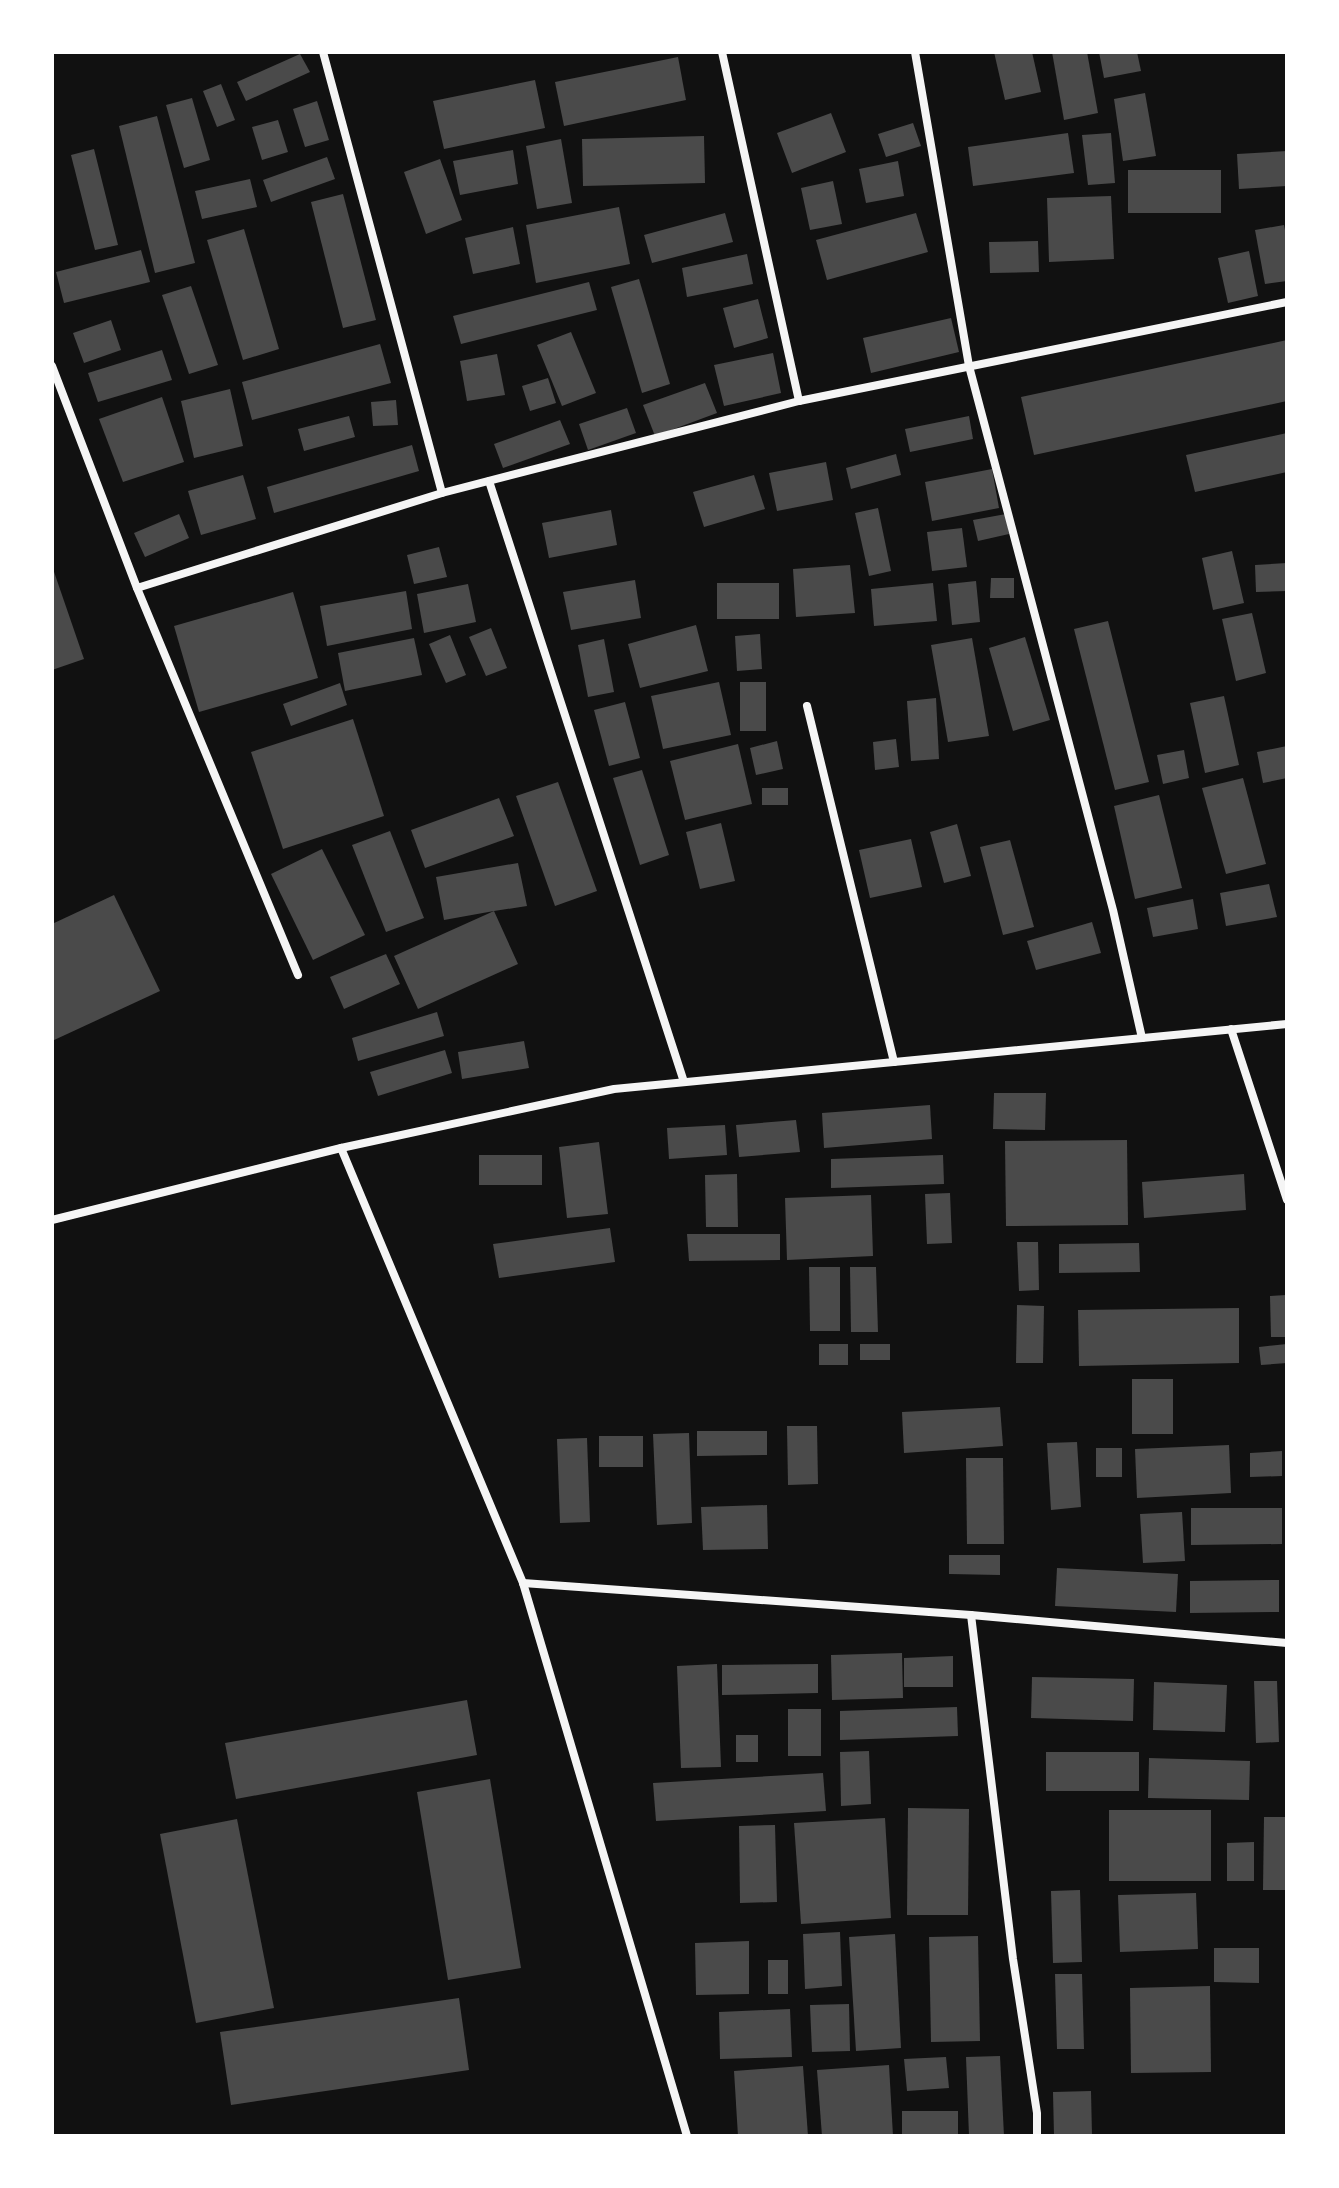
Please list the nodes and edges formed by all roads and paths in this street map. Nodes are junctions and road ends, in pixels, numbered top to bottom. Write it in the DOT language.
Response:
graph roads {
  1 [pos="323,52"];
  2 [pos="722,52"];
  3 [pos="915,52"];
  4 [pos="1287,302"];
  5 [pos="52,366"];
  6 [pos="969,366"];
  7 [pos="799,401"];
  8 [pos="489,481"];
  9 [pos="442,493"];
  10 [pos="137,588"];
  11 [pos="807,706"];
  12 [pos="298,975"];
  13 [pos="1287,1024"];
  14 [pos="1231,1029"];
  15 [pos="1142,1038"];
  16 [pos="894,1062"];
  17 [pos="684,1082"];
  18 [pos="341,1148"];
  19 [pos="1287,1200"];
  20 [pos="52,1220"];
  21 [pos="523,1583"];
  22 [pos="971,1615"];
  23 [pos="1287,1643"];
  24 [pos="687,2136"];
  25 [pos="1037,2136"];
  1 -- 9 [label="street"];
  2 -- 7 [label="street"];
  3 -- 6 [label="street"];
  4 -- 6 [label="street"];
  5 -- 10 [label="street"];
  6 -- 7 [label="street"];
  6 -- 15 [label="street"];
  7 -- 8 [label="street"];
  8 -- 9 [label="street"];
  8 -- 17 [label="street"];
  9 -- 10 [label="street"];
  10 -- 12 [label="street"];
  11 -- 16 [label="street"];
  13 -- 14 [label="street"];
  14 -- 15 [label="street"];
  14 -- 19 [label="street"];
  15 -- 16 [label="street"];
  16 -- 17 [label="street"];
  17 -- 18 [label="street"];
  18 -- 20 [label="street"];
  18 -- 21 [label="street"];
  21 -- 22 [label="street"];
  21 -- 24 [label="street"];
  22 -- 23 [label="street"];
  22 -- 25 [label="street"];
}
